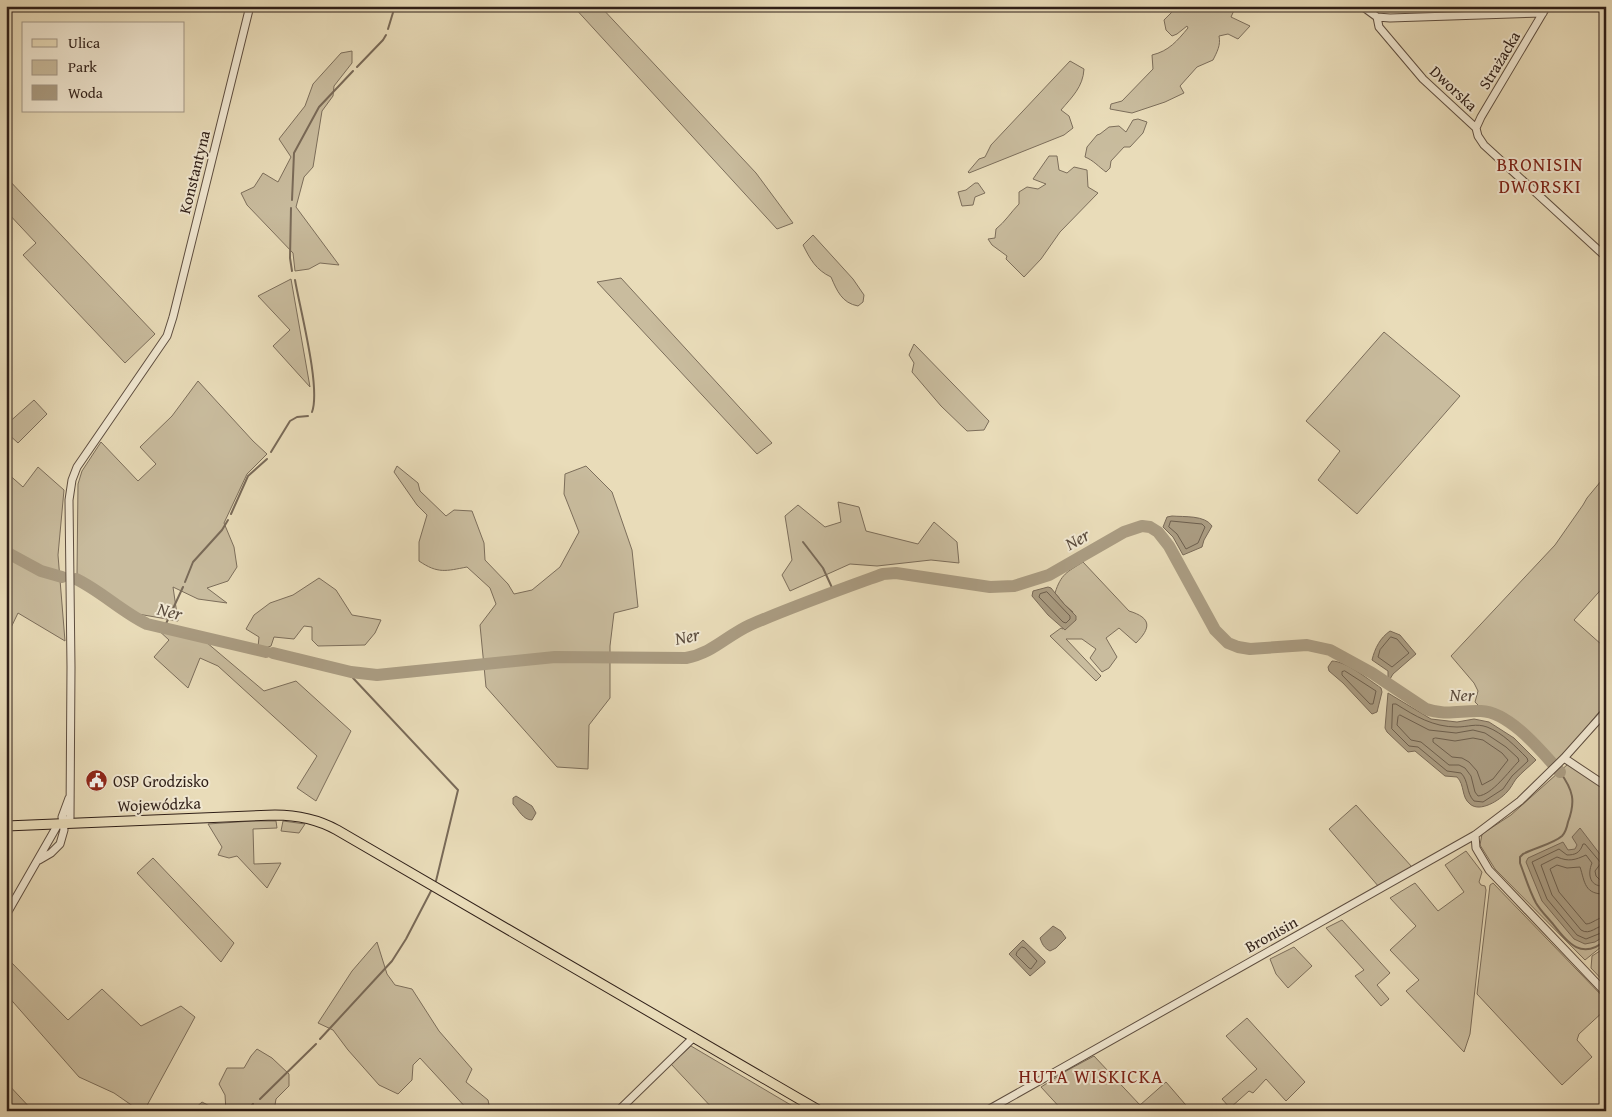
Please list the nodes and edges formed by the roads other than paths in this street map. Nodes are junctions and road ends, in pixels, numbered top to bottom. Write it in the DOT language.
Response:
graph roads {
  1 [pos="250,6"];
  2 [pos="1362,6"];
  3 [pos="1547,6"];
  4 [pos="1600,6"];
  5 [pos="1606,12"];
  6 [pos="1543,13"];
  7 [pos="1377,17"];
  8 [pos="1476,128"];
  9 [pos="1606,257"];
  10 [pos="1606,711"];
  11 [pos="1564,758"];
  12 [pos="1606,786"];
  13 [pos="63,823"];
  14 [pos="6,826"];
  15 [pos="1475,835"];
  16 [pos="38,862"];
  17 [pos="6,915"];
  18 [pos="1606,993"];
  19 [pos="694,1037"];
  20 [pos="618,1111"];
  21 [pos="820,1111"];
  22 [pos="986,1111"];
  1 -- 13 [label="street, Konstantyna"];
  2 -- 7 [label="street"];
  3 -- 6 [label="street, Strażacka"];
  4 -- 5 [label="street"];
  6 -- 7 [label="street"];
  6 -- 8 [label="street, Strażacka"];
  7 -- 8 [label="street, Dworska"];
  8 -- 9 [label="street, Dworska"];
  10 -- 11 [label="street, Bronisin"];
  11 -- 12 [label="street"];
  11 -- 15 [label="street, Bronisin"];
  13 -- 14 [label="main road, Wojewódzka"];
  13 -- 16 [label="street"];
  13 -- 16 [label="street"];
  13 -- 19 [label="main road, Wojewódzka"];
  15 -- 18 [label="street"];
  15 -- 22 [label="street, Bronisin"];
  16 -- 17 [label="street"];
  19 -- 20 [label="street"];
  19 -- 21 [label="main road, Wojewódzka"];
}
